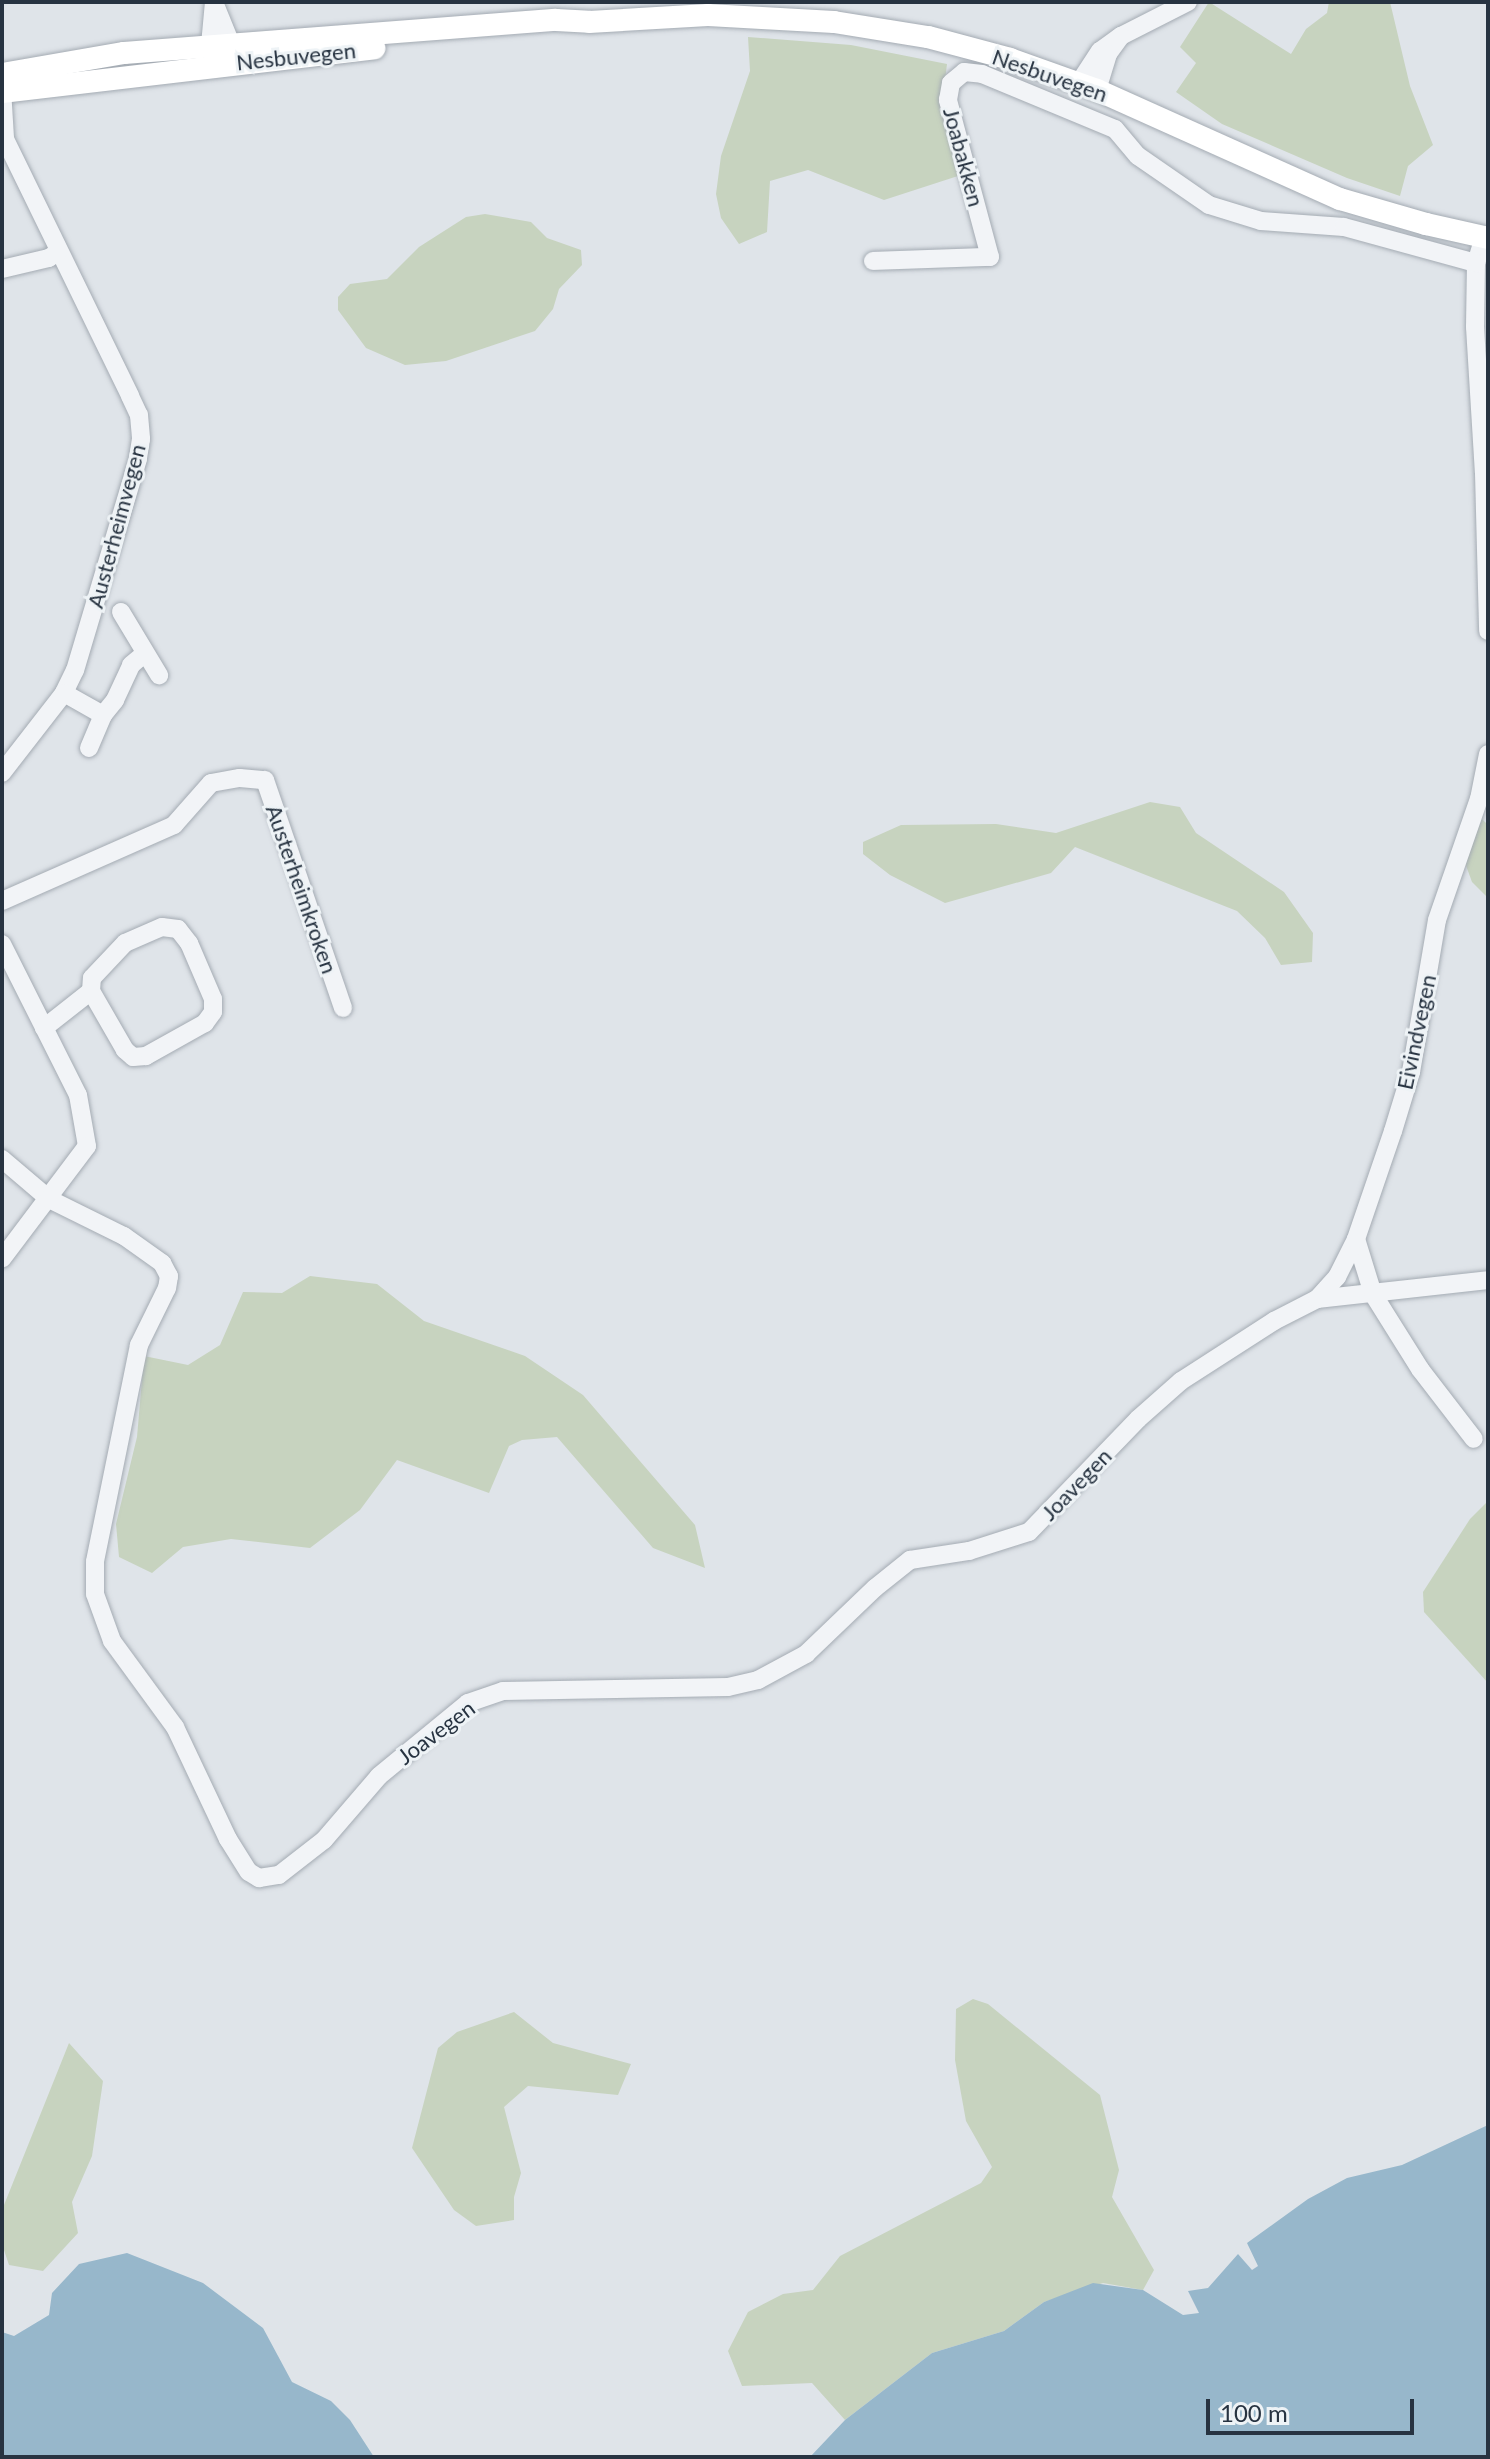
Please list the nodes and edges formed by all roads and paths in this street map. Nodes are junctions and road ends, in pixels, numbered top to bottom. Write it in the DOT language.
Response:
graph roads {
  1 [pos="214,2"];
  2 [pos="1188,2"];
  3 [pos="220,51"];
  4 [pos="2,86"];
  5 [pos="1088,87"];
  6 [pos="4,136"];
  7 [pos="1486,237"];
  8 [pos="59,251"];
  9 [pos="873,261"];
  10 [pos="1476,263"];
  11 [pos="2,269"];
  12 [pos="121,612"];
  13 [pos="1488,631"];
  14 [pos="144,654"];
  15 [pos="159,675"];
  16 [pos="64,693"];
  17 [pos="103,715"];
  18 [pos="89,748"];
  19 [pos="1488,754"];
  20 [pos="2,773"];
  21 [pos="2,901"];
  22 [pos="2,944"];
  23 [pos="91,991"];
  24 [pos="343,1008"];
  25 [pos="44,1028"];
  26 [pos="2,1159"];
  27 [pos="49,1199"];
  28 [pos="1356,1239"];
  29 [pos="2,1259"];
  30 [pos="1488,1280"];
  31 [pos="1373,1294"];
  32 [pos="1317,1299"];
  33 [pos="1474,1439"];
  1 -- 3 [label="street"];
  2 -- 5 [label="street"];
  3 -- 4 [label="main road, Nesbuvegen"];
  3 -- 5 [label="main road, Nesbuvegen"];
  4 -- 6 [label="street, Austerheimvegen"];
  5 -- 7 [label="main road, Nesbuvegen"];
  6 -- 8 [label="street, Austerheimvegen"];
  7 -- 10 [label="street"];
  8 -- 11 [label="street"];
  8 -- 16 [label="street, Austerheimvegen"];
  9 -- 10 [label="street, Joabakken"];
  10 -- 13 [label="street"];
  12 -- 14 [label="street"];
  14 -- 15 [label="street"];
  14 -- 17 [label="street"];
  16 -- 17 [label="street"];
  16 -- 20 [label="street, Austerheimvegen"];
  17 -- 18 [label="street"];
  19 -- 28 [label="street, Eivindvegen"];
  21 -- 24 [label="street, Austerheimkroken"];
  22 -- 25 [label="street"];
  23 -- 23 [label="street"];
  23 -- 25 [label="street"];
  25 -- 27 [label="street"];
  26 -- 27 [label="street, Joavegen"];
  27 -- 29 [label="street"];
  27 -- 32 [label="street, Joavegen"];
  28 -- 31 [label="street"];
  28 -- 32 [label="street, Eivindvegen"];
  30 -- 31 [label="street, Joavegen"];
  31 -- 32 [label="street, Joavegen"];
  31 -- 33 [label="street"];
}
